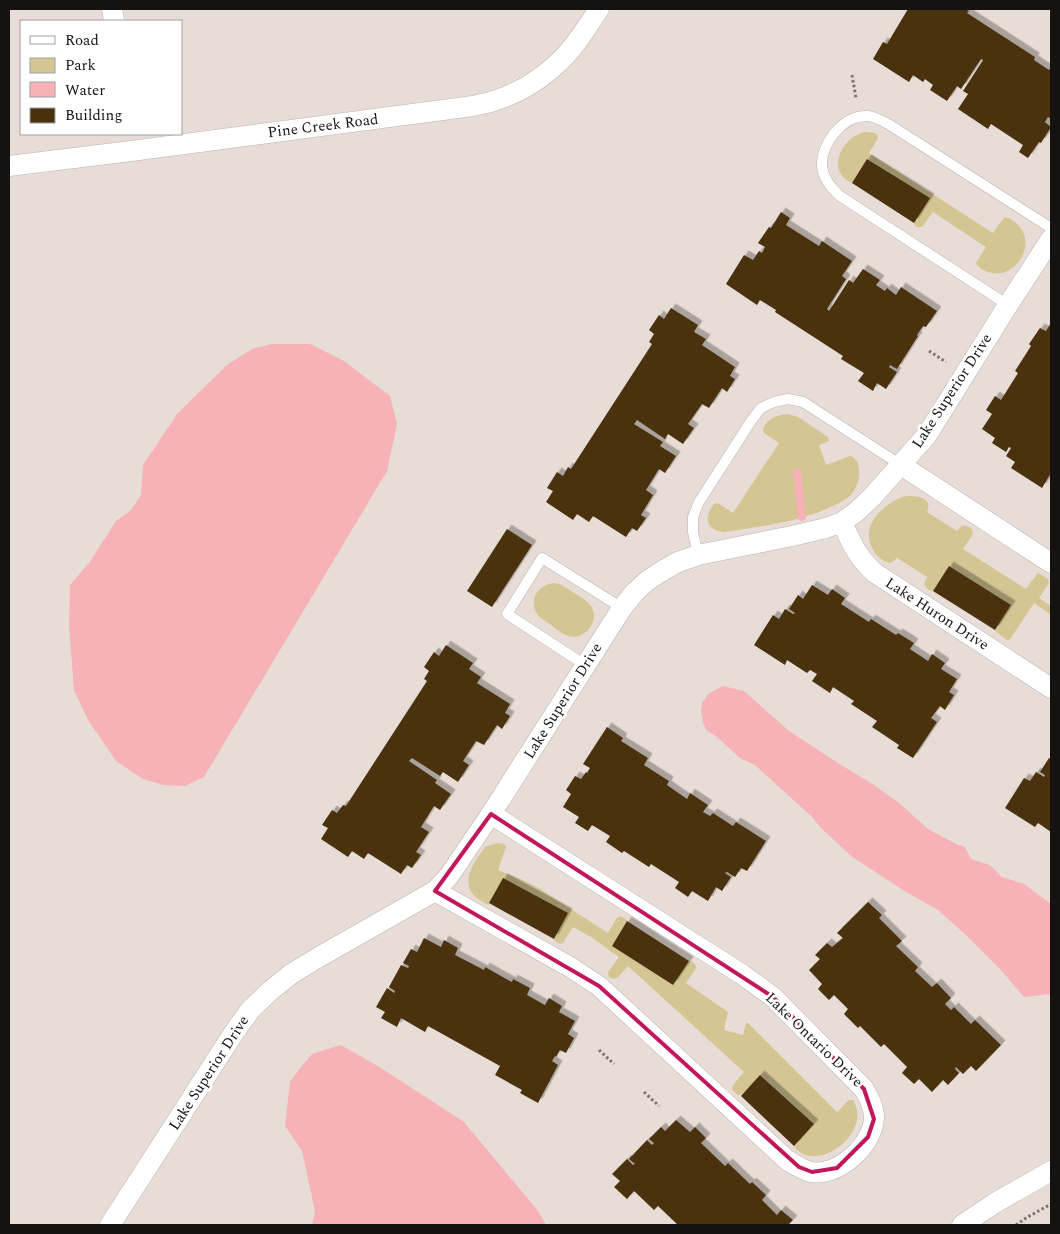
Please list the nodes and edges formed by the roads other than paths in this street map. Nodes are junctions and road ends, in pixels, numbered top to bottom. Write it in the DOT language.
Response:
graph roads {
  1 [pos="599,9"];
  2 [pos="130,142"];
  3 [pos="9,166"];
  4 [pos="1051,228"];
  5 [pos="1051,238"];
  6 [pos="1008,305"];
  7 [pos="901,465"];
  8 [pos="842,522"];
  9 [pos="698,555"];
  10 [pos="1051,562"];
  11 [pos="622,608"];
  12 [pos="585,665"];
  13 [pos="1051,688"];
  14 [pos="491,814"];
  15 [pos="435,891"];
  16 [pos="1051,1171"];
  17 [pos="110,1225"];
  18 [pos="962,1225"];
  1 -- 2 [label="street, Pine Creek Road"];
  2 -- 3 [label="street, Pine Creek Road"];
  4 -- 6 [label="lane"];
  5 -- 6 [label="street, Lake Superior Drive"];
  6 -- 7 [label="street, Lake Superior Drive"];
  7 -- 8 [label="street, Lake Superior Drive"];
  7 -- 9 [label="lane"];
  7 -- 10 [label="street"];
  8 -- 9 [label="street, Lake Superior Drive"];
  8 -- 13 [label="street, Lake Huron Drive"];
  9 -- 11 [label="street, Lake Superior Drive"];
  11 -- 12 [label="street, Lake Superior Drive"];
  11 -- 12 [label="lane"];
  12 -- 14 [label="street, Lake Superior Drive"];
  14 -- 15 [label="street, Lake Superior Drive"];
  14 -- 15 [label="street, Lake Ontario Drive"];
  15 -- 17 [label="street, Lake Superior Drive"];
  16 -- 18 [label="street"];
}
